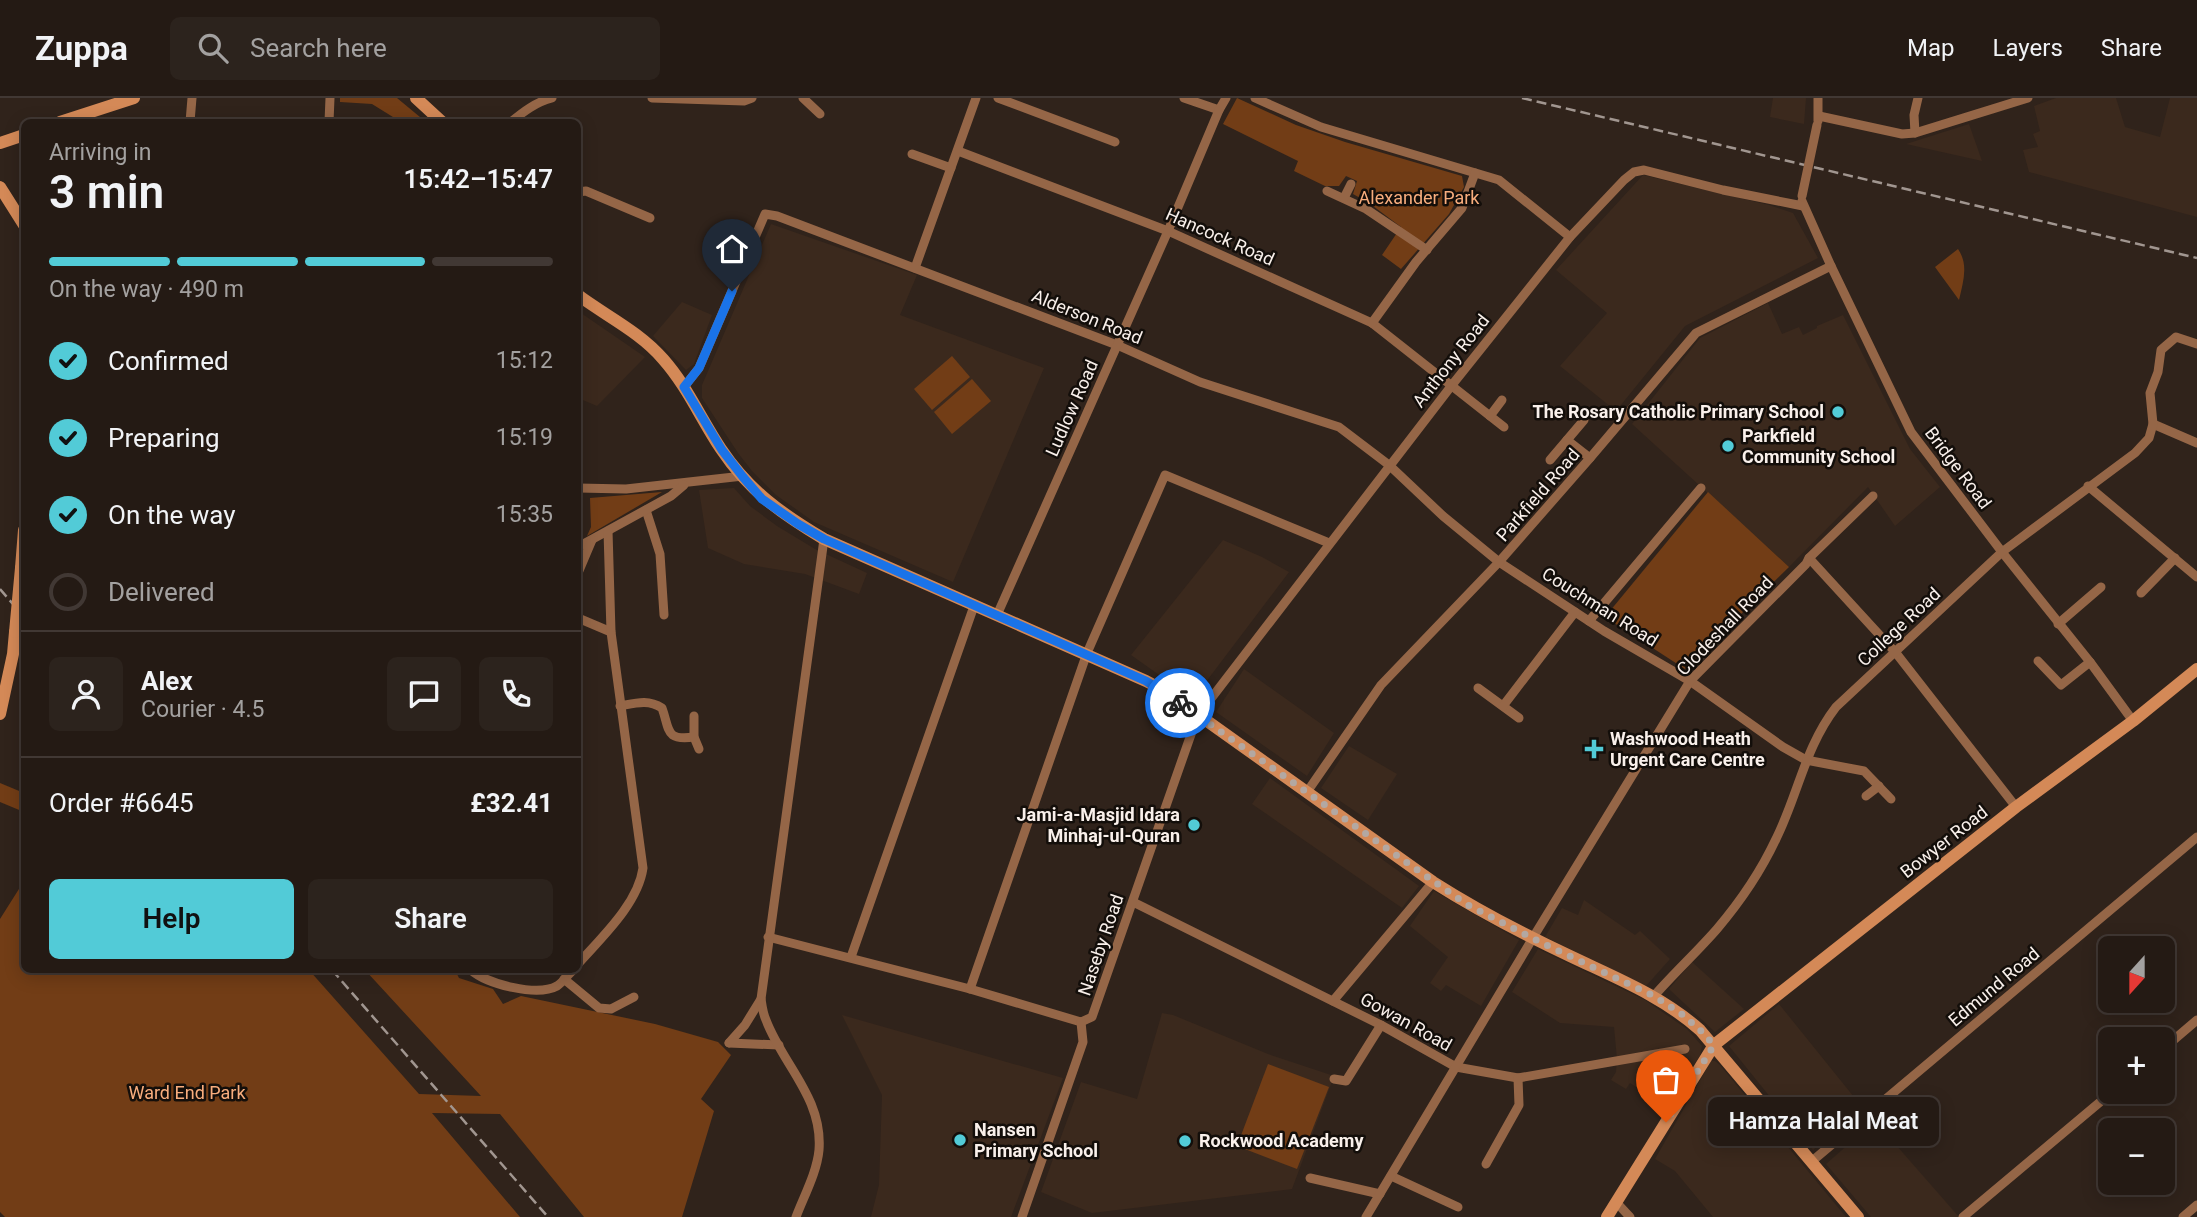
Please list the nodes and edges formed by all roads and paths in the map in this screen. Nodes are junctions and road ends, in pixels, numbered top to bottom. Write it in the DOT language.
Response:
graph roads {
  1 [pos="134,98"];
  2 [pos="192,98"];
  3 [pos="330,98"];
  4 [pos="552,98"];
  5 [pos="652,98"];
  6 [pos="752,98"];
  7 [pos="803,98"];
  8 [pos="976,98"];
  9 [pos="998,98"];
  10 [pos="1184,98"];
  11 [pos="1226,98"];
  12 [pos="1255,98"];
  13 [pos="1818,98"];
  14 [pos="1918,98"];
  15 [pos="2028,98"];
  16 [pos="420,99"];
  17 [pos="1219,110"];
  18 [pos="820,114"];
  19 [pos="69,119"];
  20 [pos="190,119"];
  21 [pos="329,119"];
  22 [pos="439,119"];
  23 [pos="515,119"];
  24 [pos="1818,120"];
  25 [pos="1915,133"];
  26 [pos="21,136"];
  27 [pos="1115,142"];
  28 [pos="0,143"];
  29 [pos="958,151"];
  30 [pos="912,154"];
  31 [pos="951,168"];
  32 [pos="1475,173"];
  33 [pos="1351,184"];
  34 [pos="0,187"];
  35 [pos="1327,191"];
  36 [pos="581,192"];
  37 [pos="1344,198"];
  38 [pos="1802,201"];
  39 [pos="650,218"];
  40 [pos="21,220"];
  41 [pos="1168,230"];
  42 [pos="1570,237"];
  43 [pos="1427,250"];
  44 [pos="1831,266"];
  45 [pos="915,268"];
  46 [pos="581,297"];
  47 [pos="1372,323"];
  48 [pos="2197,344"];
  49 [pos="1117,345"];
  50 [pos="1452,385"];
  51 [pos="684,387"];
  52 [pos="1502,400"];
  53 [pos="1490,416"];
  54 [pos="1584,420"];
  55 [pos="2153,424"];
  56 [pos="1504,427"];
  57 [pos="1567,440"];
  58 [pos="2197,443"];
  59 [pos="1591,458"];
  60 [pos="1550,460"];
  61 [pos="1388,465"];
  62 [pos="743,477"];
  63 [pos="686,484"];
  64 [pos="2088,486"];
  65 [pos="581,488"];
  66 [pos="1701,488"];
  67 [pos="1872,496"];
  68 [pos="646,510"];
  69 [pos="608,531"];
  70 [pos="824,539"];
  71 [pos="592,540"];
  72 [pos="1329,543"];
  73 [pos="581,546"];
  74 [pos="2002,552"];
  75 [pos="1809,558"];
  76 [pos="2175,558"];
  77 [pos="1499,562"];
  78 [pos="581,566"];
  79 [pos="21,571"];
  80 [pos="2197,577"];
  81 [pos="2101,587"];
  82 [pos="2141,593"];
  83 [pos="974,606"];
  84 [pos="1575,612"];
  85 [pos="664,615"];
  86 [pos="997,615"];
  87 [pos="581,619"];
  88 [pos="1589,621"];
  89 [pos="2058,624"];
  90 [pos="611,632"];
  91 [pos="1087,653"];
  92 [pos="1896,653"];
  93 [pos="2038,661"];
  94 [pos="2090,662"];
  95 [pos="2197,669"];
  96 [pos="1690,681"];
  97 [pos="1478,688"];
  98 [pos="620,706"];
  99 [pos="1503,706"];
  100 [pos="0,714"];
  101 [pos="694,716"];
  102 [pos="1199,717"];
  103 [pos="1519,718"];
  104 [pos="2133,721"];
  105 [pos="694,737"];
  106 [pos="699,749"];
  107 [pos="1806,760"];
  108 [pos="1879,786"];
  109 [pos="1307,792"];
  110 [pos="1866,796"];
  111 [pos="1891,799"];
  112 [pos="2016,807"];
  113 [pos="2197,837"];
  114 [pos="1433,882"];
  115 [pos="1133,902"];
  116 [pos="768,937"];
  117 [pos="1533,938"];
  118 [pos="851,957"];
  119 [pos="581,960"];
  120 [pos="476,973"];
  121 [pos="570,973"];
  122 [pos="564,979"];
  123 [pos="970,989"];
  124 [pos="1654,996"];
  125 [pos="634,997"];
  126 [pos="761,999"];
  127 [pos="1333,1000"];
  128 [pos="2197,1020"];
  129 [pos="1081,1022"];
  130 [pos="1381,1025"];
  131 [pos="2175,1039"];
  132 [pos="779,1045"];
  133 [pos="1714,1045"];
  134 [pos="1685,1049"];
  135 [pos="1456,1068"];
  136 [pos="1518,1078"];
  137 [pos="1334,1079"];
  138 [pos="2098,1104"];
  139 [pos="1811,1162"];
  140 [pos="1486,1164"];
  141 [pos="1391,1176"];
  142 [pos="1310,1178"];
  143 [pos="1380,1194"];
  144 [pos="1616,1202"];
  145 [pos="2197,1205"];
  146 [pos="1458,1207"];
  147 [pos="796,1217"];
  148 [pos="1022,1217"];
  149 [pos="1366,1217"];
  150 [pos="1607,1217"];
  151 [pos="1630,1217"];
  152 [pos="1858,1217"];
  153 [pos="1963,1217"];
  154 [pos="2183,1217"];
  1 -- 19 [label="street"];
  2 -- 20 [label="street"];
  3 -- 21 [label="street"];
  4 -- 23 [label="street"];
  5 -- 6 [label="street"];
  7 -- 18 [label="street"];
  8 -- 29 [label="street"];
  9 -- 27 [label="street"];
  10 -- 17 [label="street"];
  11 -- 17 [label="street, Ludlow Road"];
  12 -- 32 [label="street"];
  13 -- 24 [label="street"];
  14 -- 25 [label="street"];
  15 -- 25 [label="street"];
  16 -- 22 [label="street"];
  17 -- 41 [label="street, Ludlow Road"];
  24 -- 25 [label="street"];
  24 -- 38 [label="street, bridge"];
  26 -- 28 [label="street"];
  29 -- 31 [label="street"];
  29 -- 41 [label="street, Hancock Road"];
  30 -- 31 [label="street"];
  31 -- 45 [label="street"];
  32 -- 42 [label="street"];
  32 -- 43 [label="street"];
  33 -- 37 [label="street"];
  34 -- 40 [label="street"];
  35 -- 37 [label="street"];
  36 -- 39 [label="street"];
  37 -- 43 [label="street"];
  38 -- 42 [label="street, Anthony Road"];
  38 -- 44 [label="street, Bridge Road"];
  41 -- 47 [label="street, Hancock Road"];
  41 -- 49 [label="street, Ludlow Road"];
  42 -- 50 [label="street, Anthony Road"];
  43 -- 47 [label="street"];
  44 -- 59 [label="street, Parkfield Road"];
  44 -- 74 [label="street, Bridge Road"];
  45 -- 49 [label="street, Alderson Road"];
  45 -- 51 [label="street, Alderson Road"];
  46 -- 51 [label="street"];
  47 -- 50 [label="street, Hancock Road"];
  48 -- 55 [label="street"];
  49 -- 61 [label="street, Alderson Road"];
  49 -- 86 [label="street, Ludlow Road"];
  50 -- 53 [label="street, Hancock Road"];
  50 -- 61 [label="street, Anthony Road"];
  51 -- 62 [label="street"];
  52 -- 53 [label="street"];
  53 -- 56 [label="street, Hancock Road"];
  54 -- 57 [label="street"];
  55 -- 58 [label="street"];
  55 -- 64 [label="street, College Road"];
  57 -- 59 [label="street"];
  57 -- 60 [label="street"];
  59 -- 77 [label="street, Parkfield Road"];
  61 -- 72 [label="street, Anthony Road"];
  61 -- 77 [label="street, Couchman Road"];
  62 -- 63 [label="street"];
  62 -- 70 [label="street"];
  63 -- 65 [label="street"];
  63 -- 68 [label="street"];
  64 -- 74 [label="street, College Road"];
  64 -- 76 [label="street"];
  66 -- 88 [label="street"];
  67 -- 75 [label="street, Clodeshall Road"];
  68 -- 69 [label="street"];
  68 -- 85 [label="street"];
  69 -- 71 [label="street"];
  69 -- 90 [label="street"];
  70 -- 83 [label="street"];
  70 -- 116 [label="street"];
  71 -- 73 [label="street"];
  71 -- 78 [label="street"];
  72 -- 91 [label="street"];
  72 -- 102 [label="street, Anthony Road"];
  74 -- 89 [label="street, Bridge Road"];
  74 -- 92 [label="street, College Road"];
  75 -- 92 [label="street"];
  75 -- 96 [label="street, Clodeshall Road"];
  76 -- 80 [label="street"];
  76 -- 82 [label="street"];
  77 -- 84 [label="street, Couchman Road"];
  77 -- 109 [label="street, Parkfield Road"];
  79 -- 100 [label="street, bridge"];
  81 -- 89 [label="street"];
  83 -- 86 [label="street"];
  83 -- 118 [label="street"];
  84 -- 88 [label="street, Couchman Road"];
  84 -- 99 [label="street"];
  86 -- 91 [label="street"];
  87 -- 90 [label="street"];
  88 -- 96 [label="street, Couchman Road"];
  89 -- 94 [label="street, Bridge Road"];
  90 -- 98 [label="street"];
  91 -- 102 [label="street"];
  91 -- 123 [label="street"];
  92 -- 107 [label="street, College Road"];
  92 -- 112 [label="street"];
  93 -- 94 [label="street"];
  94 -- 104 [label="street, Bridge Road"];
  95 -- 104 [label="street, Bowyer Road"];
  96 -- 107 [label="street, Couchman Road"];
  96 -- 117 [label="street, Clodeshall Road"];
  97 -- 99 [label="street"];
  98 -- 105 [label="street"];
  98 -- 119 [label="street"];
  99 -- 103 [label="street"];
  101 -- 105 [label="street"];
  102 -- 109 [label="street"];
  102 -- 115 [label="street, Naseby Road"];
  104 -- 112 [label="street, Bowyer Road"];
  105 -- 106 [label="street"];
  107 -- 108 [label="street"];
  107 -- 124 [label="street, College Road"];
  108 -- 110 [label="street"];
  108 -- 111 [label="street"];
  109 -- 114 [label="street"];
  112 -- 133 [label="street, Bowyer Road"];
  113 -- 139 [label="street, Edmund Road"];
  114 -- 117 [label="street"];
  114 -- 127 [label="street"];
  115 -- 127 [label="street, Gowan Road"];
  115 -- 129 [label="street, Naseby Road"];
  116 -- 118 [label="street"];
  116 -- 126 [label="street"];
  117 -- 124 [label="street"];
  117 -- 135 [label="street, Clodeshall Road"];
  118 -- 123 [label="street"];
  120 -- 122 [label="street"];
  121 -- 122 [label="street"];
  122 -- 125 [label="street"];
  123 -- 129 [label="street"];
  124 -- 133 [label="street"];
  126 -- 132 [label="street"];
  126 -- 132 [label="street"];
  127 -- 130 [label="street, Gowan Road"];
  128 -- 131 [label="street"];
  129 -- 148 [label="street, Naseby Road"];
  130 -- 135 [label="street, Gowan Road"];
  130 -- 137 [label="street"];
  132 -- 147 [label="street"];
  133 -- 139 [label="street"];
  133 -- 144 [label="street, Bowyer Road"];
  134 -- 136 [label="street, Gowan Road"];
  135 -- 136 [label="street, Gowan Road"];
  135 -- 141 [label="street, Clodeshall Road"];
  136 -- 140 [label="street"];
  138 -- 153 [label="street"];
  139 -- 152 [label="street"];
  141 -- 143 [label="street, Clodeshall Road"];
  141 -- 146 [label="street"];
  142 -- 143 [label="street"];
  143 -- 149 [label="street, Clodeshall Road"];
  144 -- 150 [label="street, Bowyer Road"];
  144 -- 151 [label="street"];
  145 -- 154 [label="street"];
}
